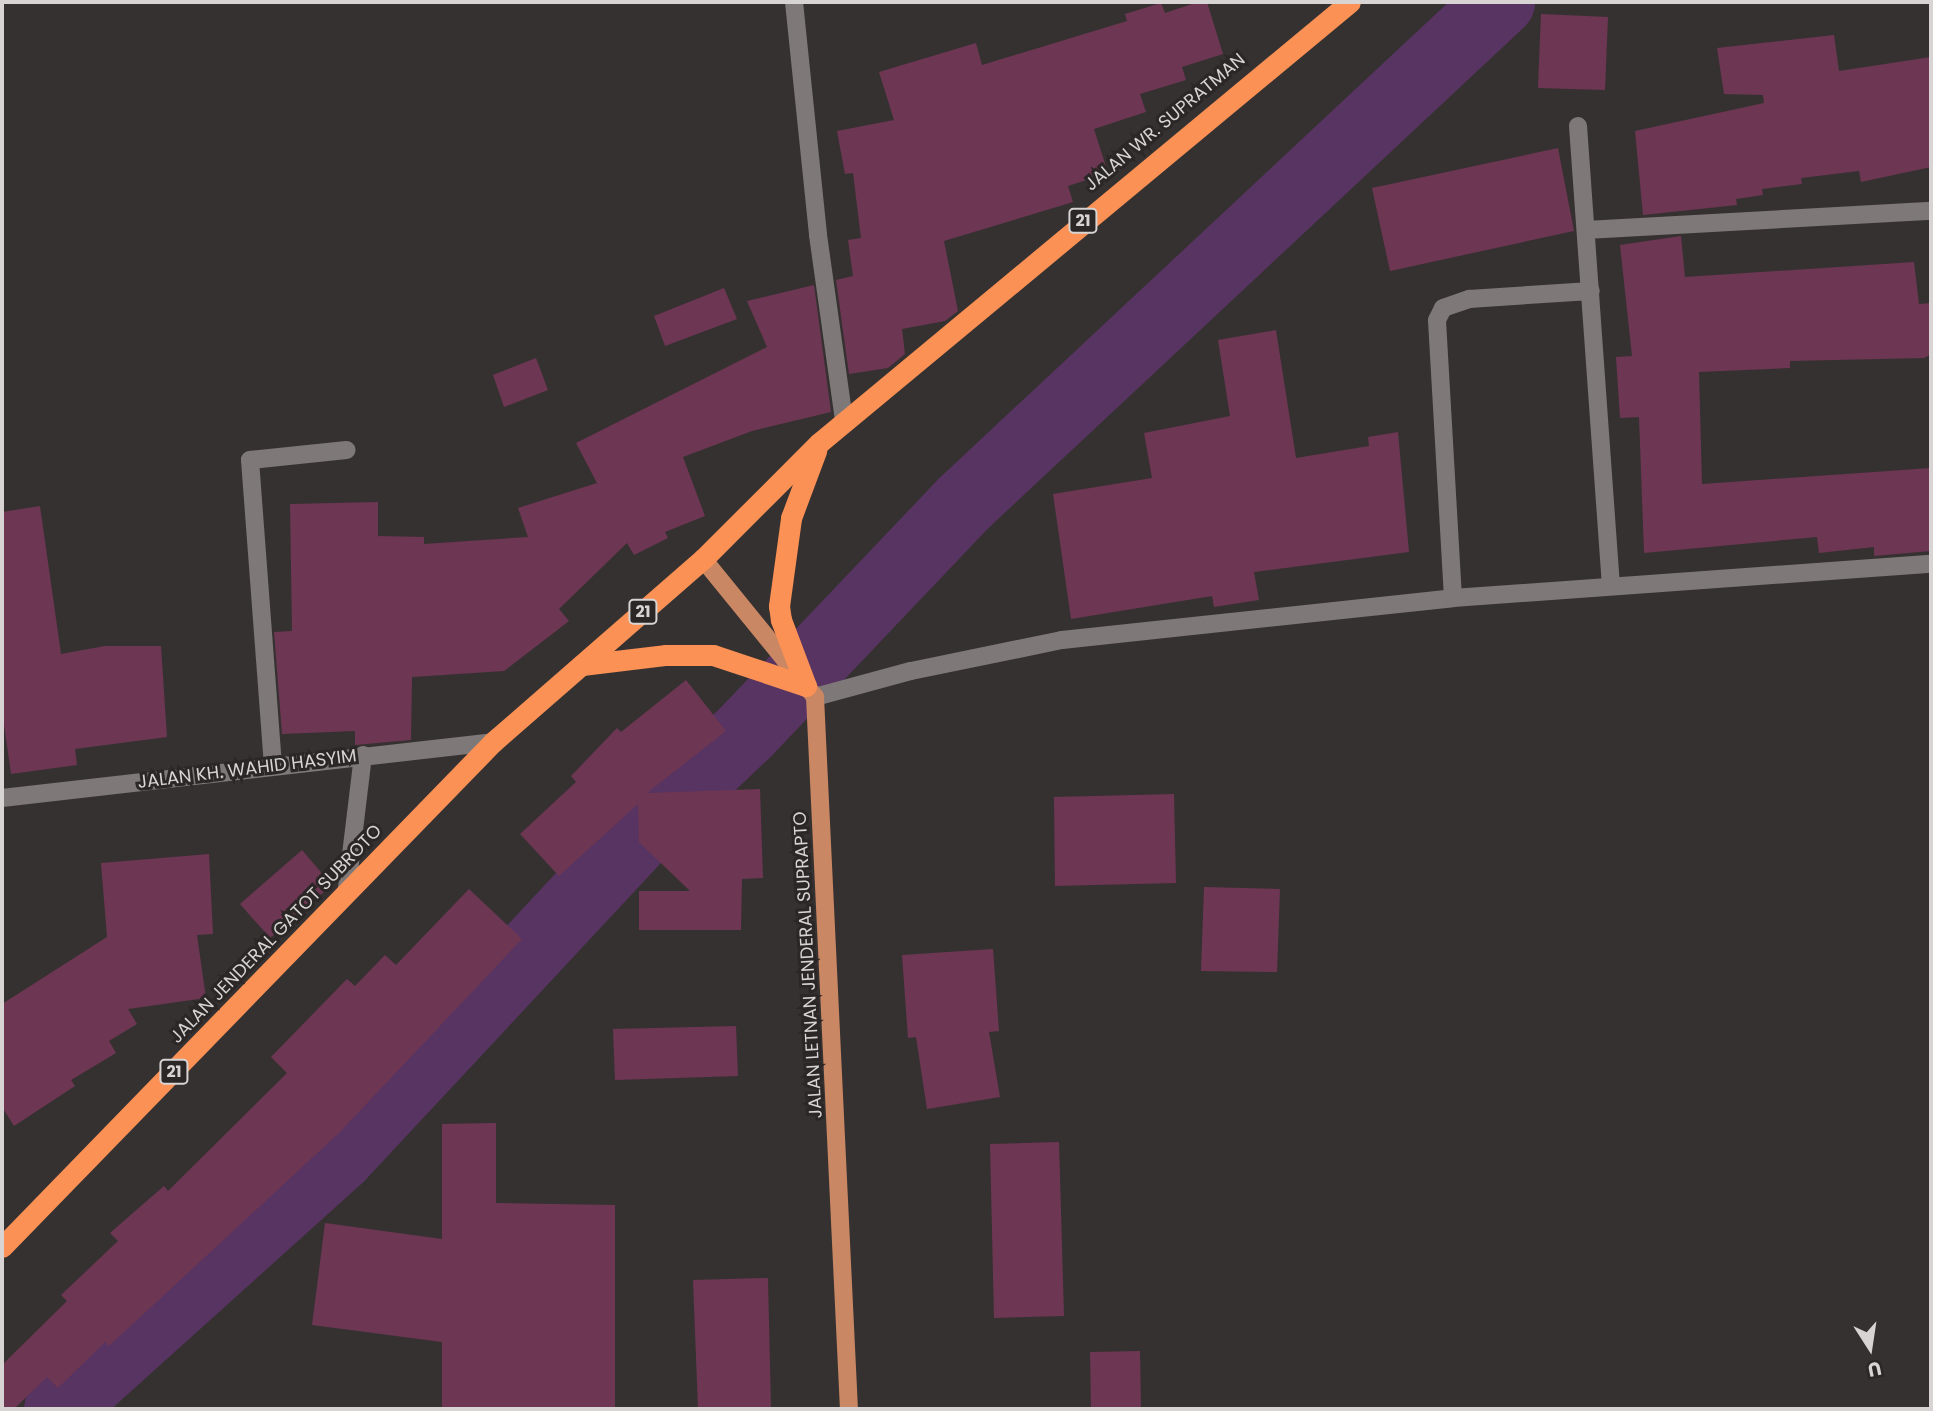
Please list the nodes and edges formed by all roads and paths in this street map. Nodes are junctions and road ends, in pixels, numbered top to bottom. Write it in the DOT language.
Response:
graph roads {
  1 [pos="794,2"];
  2 [pos="1350,2"];
  3 [pos="1578,126"];
  4 [pos="1931,211"];
  5 [pos="1586,230"];
  6 [pos="1591,291"];
  7 [pos="844,421"];
  8 [pos="819,443"];
  9 [pos="346,450"];
  10 [pos="703,559"];
  11 [pos="1931,564"];
  12 [pos="1611,586"];
  13 [pos="1452,598"];
  14 [pos="582,665"];
  15 [pos="798,679"];
  16 [pos="493,741"];
  17 [pos="363,755"];
  18 [pos="273,766"];
  19 [pos="2,798"];
  20 [pos="346,896"];
  21 [pos="2,1247"];
  22 [pos="849,1409"];
  1 -- 7 [label="street"];
  2 -- 7 [label="highway, JALAN WR. SUPRATMAN / 21"];
  3 -- 5 [label="street"];
  4 -- 5 [label="street"];
  5 -- 6 [label="street"];
  6 -- 12 [label="street"];
  6 -- 13 [label="street"];
  7 -- 8 [label="highway, JALAN WR. SUPRATMAN / 21"];
  8 -- 10 [label="highway, 21"];
  8 -- 15 [label="highway"];
  9 -- 18 [label="street"];
  10 -- 14 [label="highway, 21"];
  10 -- 15 [label="main road"];
  11 -- 12 [label="street"];
  12 -- 13 [label="street"];
  13 -- 15 [label="street"];
  14 -- 15 [label="highway"];
  14 -- 16 [label="highway, 21"];
  15 -- 22 [label="main road, JALAN LETNAN JENDERAL SUPRAPTO"];
  16 -- 17 [label="street, JALAN KH. WAHID HASYIM"];
  16 -- 20 [label="highway, JALAN JENDERAL GATOT SUBROTO / 21"];
  17 -- 18 [label="street, JALAN KH. WAHID HASYIM"];
  17 -- 20 [label="street"];
  18 -- 19 [label="street, JALAN KH. WAHID HASYIM"];
  20 -- 21 [label="highway, JALAN JENDERAL GATOT SUBROTO / 21"];
}
